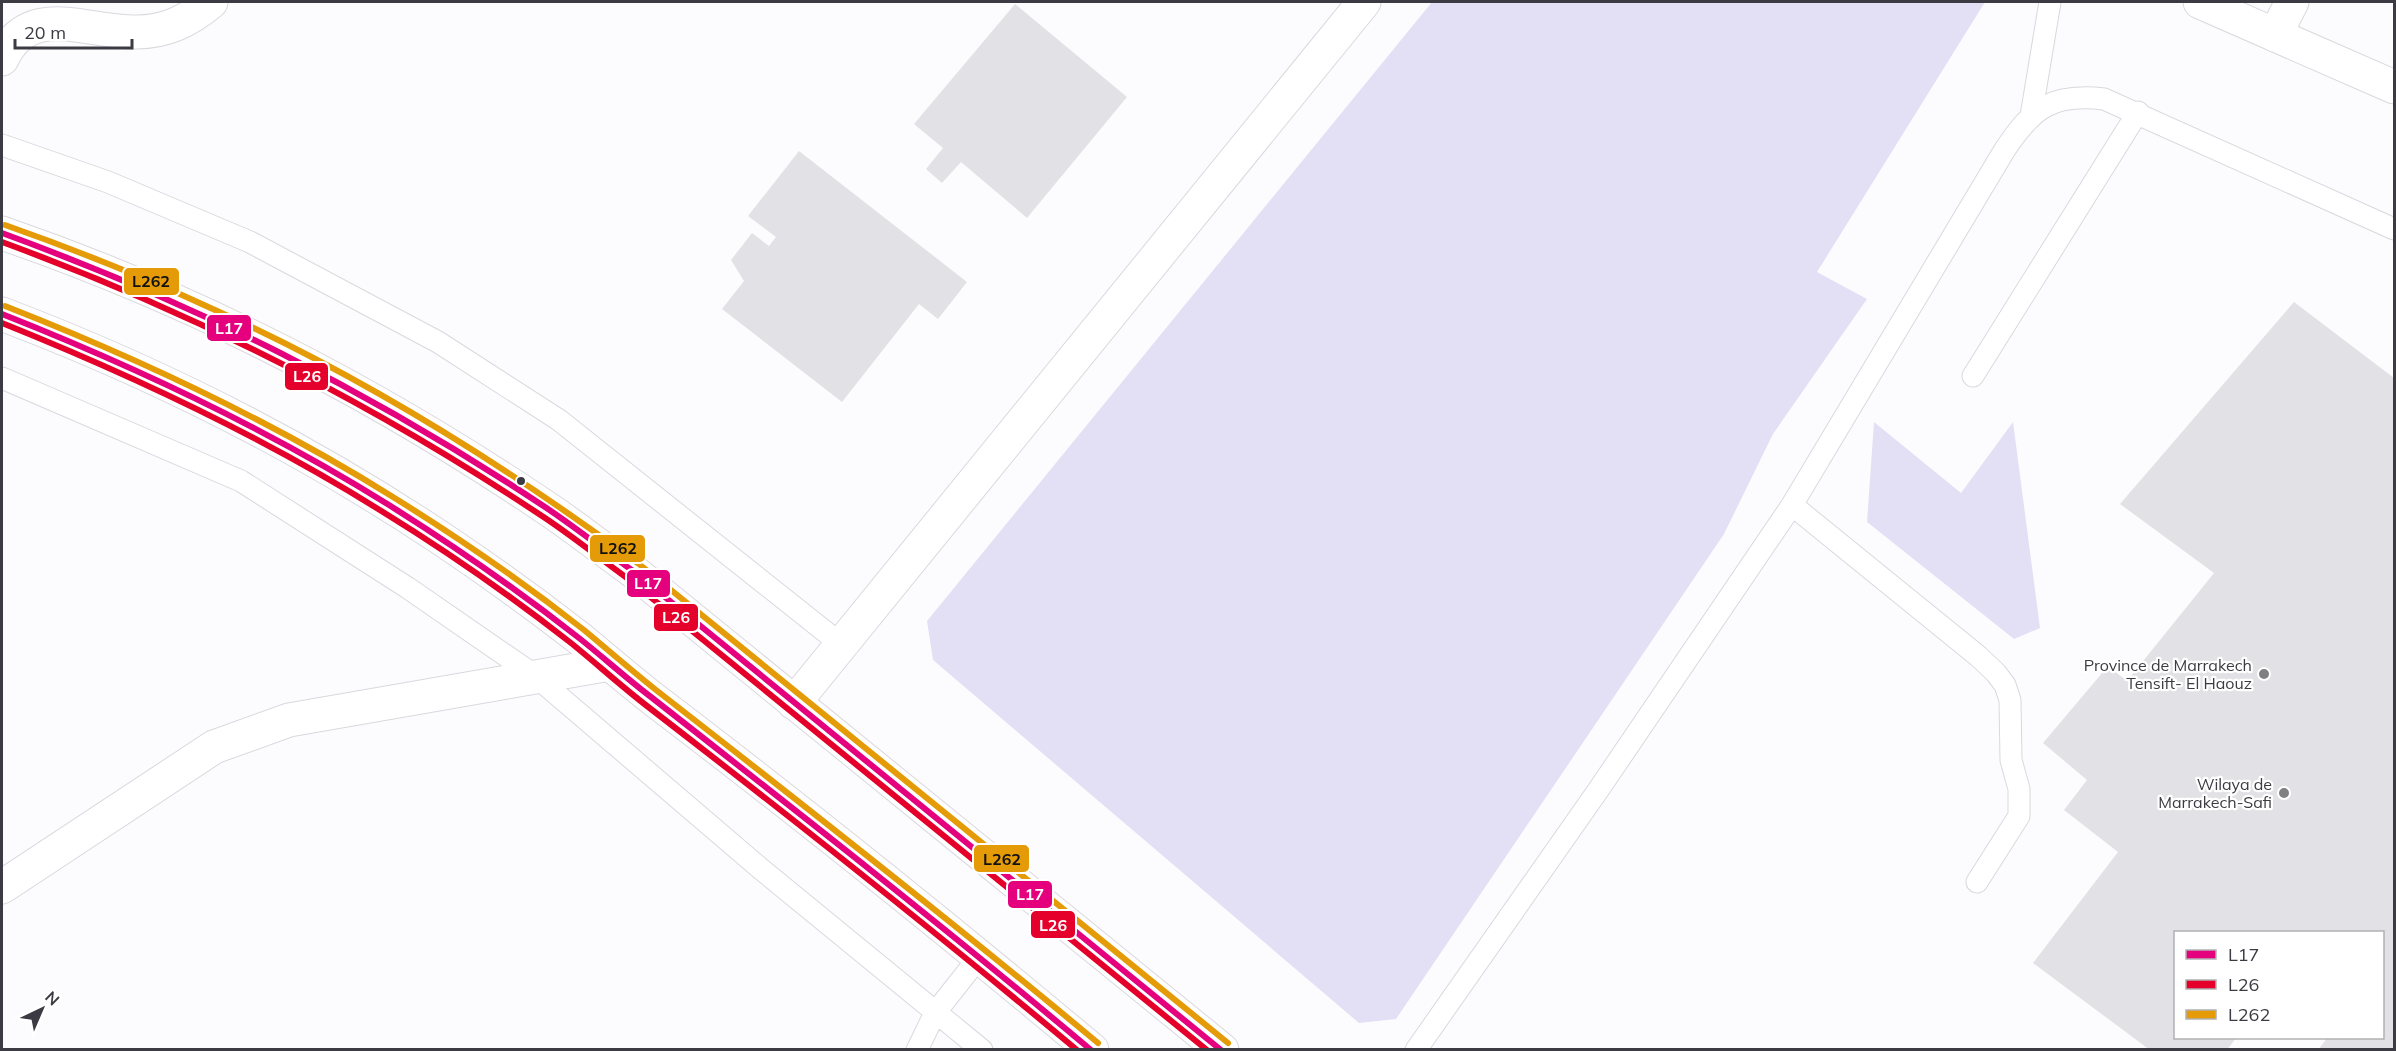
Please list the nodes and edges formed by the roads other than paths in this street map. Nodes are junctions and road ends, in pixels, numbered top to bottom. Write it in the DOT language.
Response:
graph roads {
  1 [pos="211,2"];
  2 [pos="1364,2"];
  3 [pos="2050,2"];
  4 [pos="2200,2"];
  5 [pos="2292,2"];
  6 [pos="2275,35"];
  7 [pos="2,59"];
  8 [pos="2394,87"];
  9 [pos="2138,112"];
  10 [pos="2031,116"];
  11 [pos="2,146"];
  12 [pos="2394,229"];
  13 [pos="2,233"];
  14 [pos="2,314"];
  15 [pos="1973,376"];
  16 [pos="2,378"];
  17 [pos="1792,505"];
  18 [pos="842,645"];
  19 [pos="610,664"];
  20 [pos="534,675"];
  21 [pos="794,703"];
  22 [pos="1977,882"];
  23 [pos="2,886"];
  24 [pos="980,956"];
  25 [pos="935,1013"];
  26 [pos="917,1050"];
  27 [pos="982,1050"];
  28 [pos="1092,1050"];
  29 [pos="1222,1050"];
  30 [pos="1416,1050"];
  1 -- 7 [label="main road"];
  2 -- 18 [label="main road"];
  3 -- 10 [label="lane"];
  4 -- 6 [label="main road"];
  5 -- 6 [label="main road"];
  6 -- 8 [label="main road"];
  9 -- 10 [label="lane"];
  9 -- 12 [label="lane"];
  9 -- 15 [label="lane"];
  10 -- 17 [label="lane"];
  11 -- 18 [label="lane"];
  13 -- 21 [label="main road"];
  14 -- 19 [label="main road"];
  16 -- 20 [label="lane"];
  17 -- 22 [label="lane"];
  17 -- 30 [label="lane"];
  18 -- 21 [label="main road"];
  19 -- 20 [label="main road"];
  19 -- 24 [label="main road"];
  20 -- 23 [label="main road"];
  20 -- 25 [label="lane"];
  21 -- 29 [label="main road"];
  24 -- 25 [label="lane"];
  24 -- 28 [label="main road"];
  25 -- 26 [label="lane"];
  25 -- 27 [label="lane"];
}
